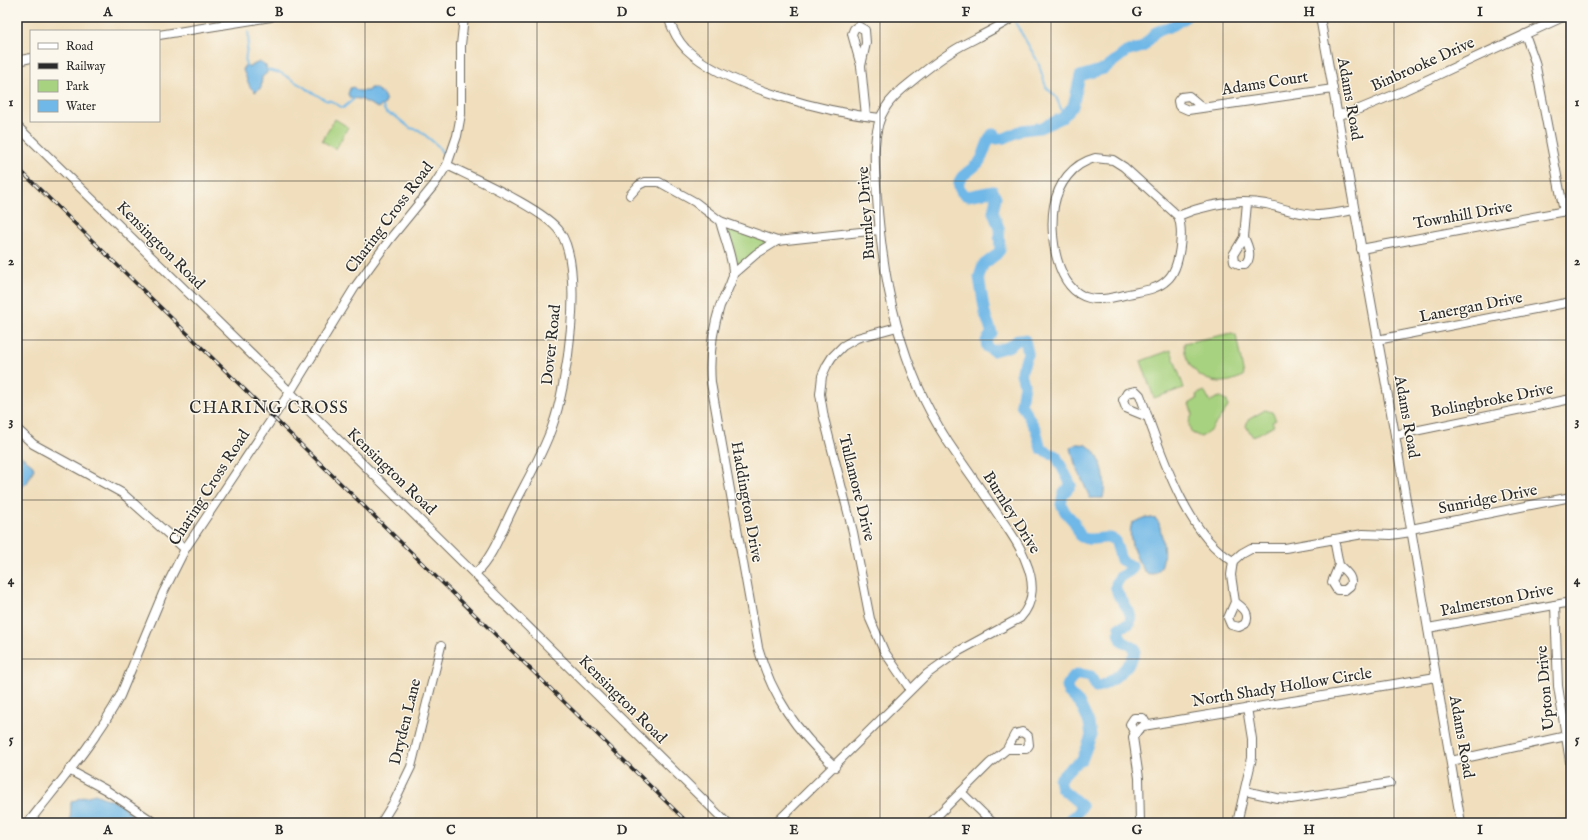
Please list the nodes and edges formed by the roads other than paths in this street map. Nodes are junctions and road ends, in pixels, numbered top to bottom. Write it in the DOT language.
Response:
graph roads {
  1 [pos="216,17"];
  2 [pos="271,17"];
  3 [pos="464,17"];
  4 [pos="668,17"];
  5 [pos="1014,17"];
  6 [pos="1320,17"];
  7 [pos="1563,17"];
  8 [pos="217,26"];
  9 [pos="1525,34"];
  10 [pos="160,35"];
  11 [pos="30,58"];
  12 [pos="17,61"];
  13 [pos="861,66"];
  14 [pos="1333,89"];
  15 [pos="1202,107"];
  16 [pos="1337,115"];
  17 [pos="866,116"];
  18 [pos="880,118"];
  19 [pos="17,126"];
  20 [pos="447,164"];
  21 [pos="630,195"];
  22 [pos="1247,203"];
  23 [pos="1354,210"];
  24 [pos="1567,211"];
  25 [pos="1178,216"];
  26 [pos="720,221"];
  27 [pos="879,230"];
  28 [pos="1244,237"];
  29 [pos="777,241"];
  30 [pos="1361,249"];
  31 [pos="733,274"];
  32 [pos="1571,302"];
  33 [pos="897,327"];
  34 [pos="1377,340"];
  35 [pos="290,392"];
  36 [pos="1571,400"];
  37 [pos="1148,417"];
  38 [pos="17,429"];
  39 [pos="1395,435"];
  40 [pos="1571,497"];
  41 [pos="1411,530"];
  42 [pos="1334,539"];
  43 [pos="185,549"];
  44 [pos="1233,561"];
  45 [pos="1338,564"];
  46 [pos="475,574"];
  47 [pos="1235,602"];
  48 [pos="1571,602"];
  49 [pos="1555,605"];
  50 [pos="1428,628"];
  51 [pos="441,646"];
  52 [pos="1436,677"];
  53 [pos="910,690"];
  54 [pos="1247,708"];
  55 [pos="1147,725"];
  56 [pos="1135,734"];
  57 [pos="1568,736"];
  58 [pos="1007,749"];
  59 [pos="1450,760"];
  60 [pos="835,767"];
  61 [pos="1571,768"];
  62 [pos="69,770"];
  63 [pos="1390,783"];
  64 [pos="1245,791"];
  65 [pos="961,792"];
  66 [pos="32,821"];
  67 [pos="155,823"];
  68 [pos="380,823"];
  69 [pos="727,823"];
  70 [pos="776,823"];
  71 [pos="930,823"];
  72 [pos="993,823"];
  73 [pos="1140,823"];
  74 [pos="1237,823"];
  75 [pos="1462,823"];
  1 -- 8 [label="street"];
  2 -- 8 [label="street"];
  3 -- 20 [label="street, Charing Cross Road"];
  4 -- 17 [label="street"];
  5 -- 18 [label="street, Burnley Drive"];
  6 -- 14 [label="street, Adams Road"];
  7 -- 9 [label="street, Binbrooke Drive"];
  8 -- 10 [label="street"];
  9 -- 16 [label="street, Binbrooke Drive"];
  9 -- 24 [label="street"];
  11 -- 12 [label="street"];
  13 -- 17 [label="street"];
  14 -- 15 [label="street, Adams Court"];
  14 -- 16 [label="street, Adams Road"];
  16 -- 23 [label="street, Adams Road"];
  17 -- 18 [label="street"];
  18 -- 27 [label="street, Burnley Drive"];
  19 -- 35 [label="street, Kensington Road"];
  20 -- 35 [label="street, Charing Cross Road"];
  20 -- 46 [label="street, Dover Road"];
  21 -- 26 [label="street"];
  22 -- 23 [label="street"];
  22 -- 25 [label="street"];
  22 -- 28 [label="street"];
  23 -- 30 [label="street, Adams Road"];
  24 -- 30 [label="street, Townhill Drive"];
  25 -- 25 [label="street"];
  26 -- 29 [label="street"];
  26 -- 31 [label="street, Haddington Drive"];
  27 -- 29 [label="street"];
  27 -- 33 [label="street, Burnley Drive"];
  29 -- 31 [label="street"];
  30 -- 34 [label="street, Adams Road"];
  31 -- 60 [label="street, Haddington Drive"];
  32 -- 34 [label="street, Lanergan Drive"];
  33 -- 53 [label="street, Tullamore Drive"];
  33 -- 53 [label="street, Burnley Drive"];
  34 -- 39 [label="street, Adams Road"];
  35 -- 43 [label="street, Charing Cross Road"];
  35 -- 46 [label="street, Kensington Road"];
  36 -- 39 [label="street, Bolingbroke Drive"];
  37 -- 44 [label="street"];
  38 -- 43 [label="street"];
  39 -- 41 [label="street, Adams Road"];
  40 -- 41 [label="street, Sunridge Drive"];
  41 -- 42 [label="street, Sunridge Drive"];
  41 -- 50 [label="street, Adams Road"];
  42 -- 44 [label="street, Sunridge Drive"];
  42 -- 45 [label="street"];
  43 -- 62 [label="street, Charing Cross Road"];
  44 -- 47 [label="street"];
  46 -- 69 [label="street, Kensington Road"];
  48 -- 49 [label="street, Palmerston Drive"];
  49 -- 50 [label="street, Palmerston Drive"];
  49 -- 57 [label="street, Upton Drive"];
  50 -- 52 [label="street, Adams Road"];
  51 -- 68 [label="street, Dryden Lane"];
  52 -- 54 [label="street, North Shady Hollow Circle"];
  52 -- 59 [label="street, Adams Road"];
  53 -- 60 [label="street, Burnley Drive"];
  54 -- 55 [label="street, North Shady Hollow Circle"];
  54 -- 64 [label="street"];
  55 -- 56 [label="street, North Shady Hollow Circle"];
  55 -- 56 [label="street"];
  56 -- 73 [label="street"];
  57 -- 59 [label="street"];
  57 -- 61 [label="street, Upton Drive"];
  58 -- 65 [label="street"];
  59 -- 75 [label="street, Adams Road"];
  60 -- 70 [label="street, Burnley Drive"];
  62 -- 66 [label="street, Charing Cross Road"];
  62 -- 67 [label="street"];
  63 -- 64 [label="street"];
  64 -- 74 [label="street"];
  65 -- 71 [label="street"];
  65 -- 72 [label="street"];
}
